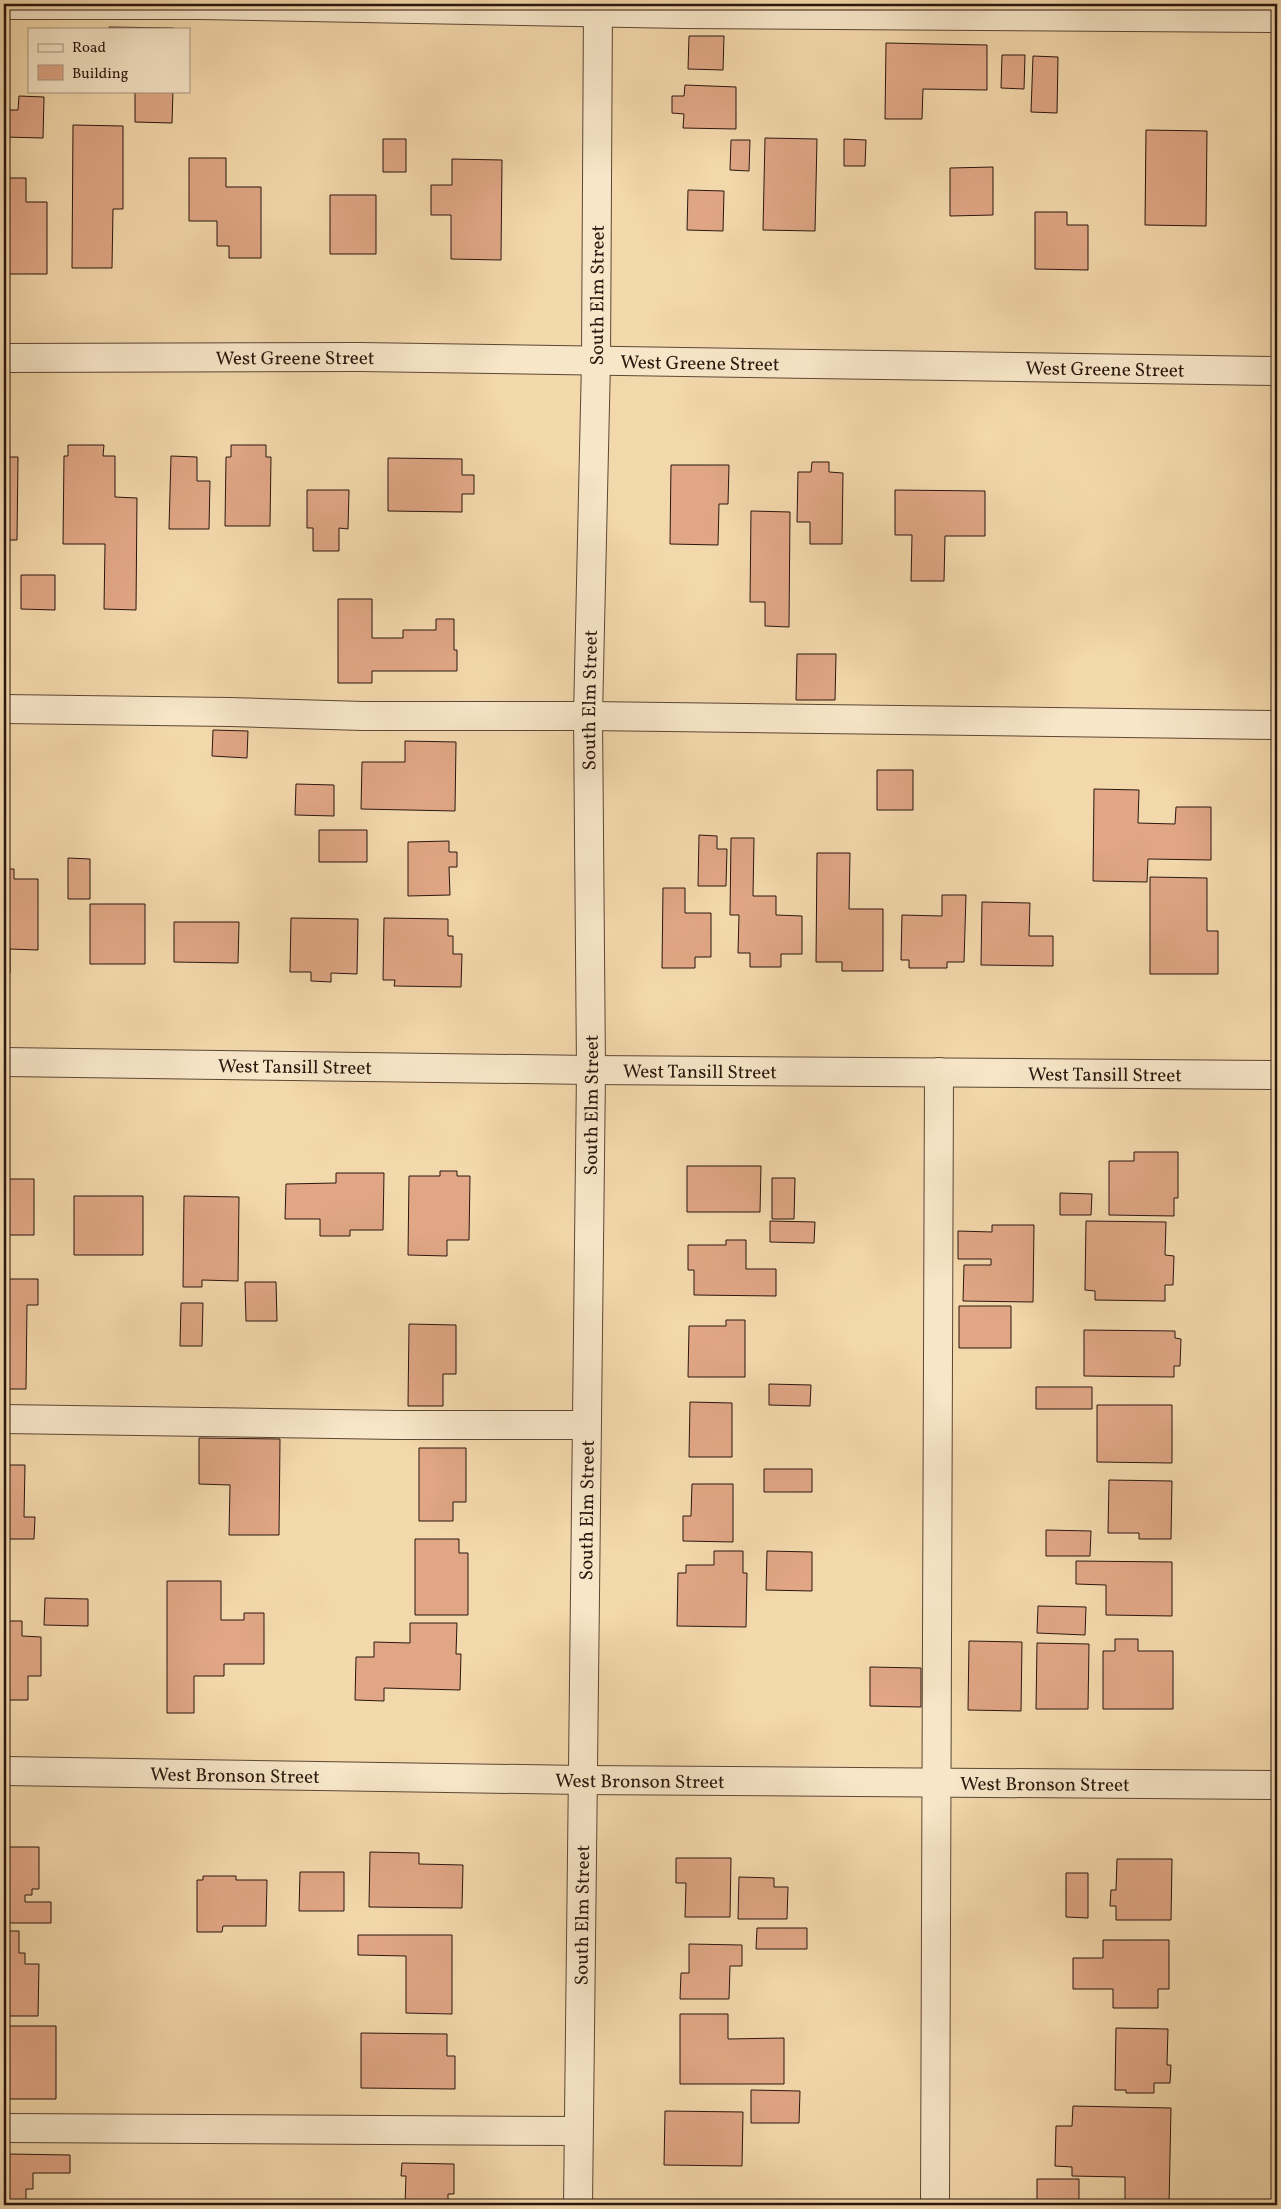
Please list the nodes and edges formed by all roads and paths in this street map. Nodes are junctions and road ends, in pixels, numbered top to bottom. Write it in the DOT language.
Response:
graph roads {
  1 [pos="4,5"];
  2 [pos="598,8"];
  3 [pos="1277,18"];
  4 [pos="4,358"];
  5 [pos="596,361"];
  6 [pos="1277,371"];
  7 [pos="4,709"];
  8 [pos="588,716"];
  9 [pos="1277,725"];
  10 [pos="4,1062"];
  11 [pos="591,1070"];
  12 [pos="939,1072"];
  13 [pos="1277,1075"];
  14 [pos="4,1419"];
  15 [pos="586,1424"];
  16 [pos="4,1772"];
  17 [pos="582,1780"];
  18 [pos="937,1782"];
  19 [pos="1277,1784"];
  20 [pos="4,2128"];
  21 [pos="578,2131"];
  22 [pos="578,2205"];
  23 [pos="935,2205"];
  1 -- 2 [label="street"];
  2 -- 3 [label="street"];
  2 -- 5 [label="street, South Elm Street"];
  4 -- 5 [label="street, West Greene Street"];
  5 -- 6 [label="street, West Greene Street"];
  5 -- 8 [label="street, South Elm Street"];
  7 -- 8 [label="street"];
  8 -- 9 [label="street"];
  8 -- 11 [label="street, South Elm Street"];
  10 -- 11 [label="street, West Tansill Street"];
  11 -- 12 [label="street, West Tansill Street"];
  11 -- 15 [label="street, South Elm Street"];
  12 -- 13 [label="street, West Tansill Street"];
  12 -- 18 [label="street"];
  14 -- 15 [label="street"];
  15 -- 17 [label="street, South Elm Street"];
  16 -- 17 [label="street, West Bronson Street"];
  17 -- 18 [label="street, West Bronson Street"];
  17 -- 21 [label="street, South Elm Street"];
  18 -- 19 [label="street, West Bronson Street"];
  18 -- 23 [label="street"];
  20 -- 21 [label="street"];
  21 -- 22 [label="street, South Elm Street"];
}
